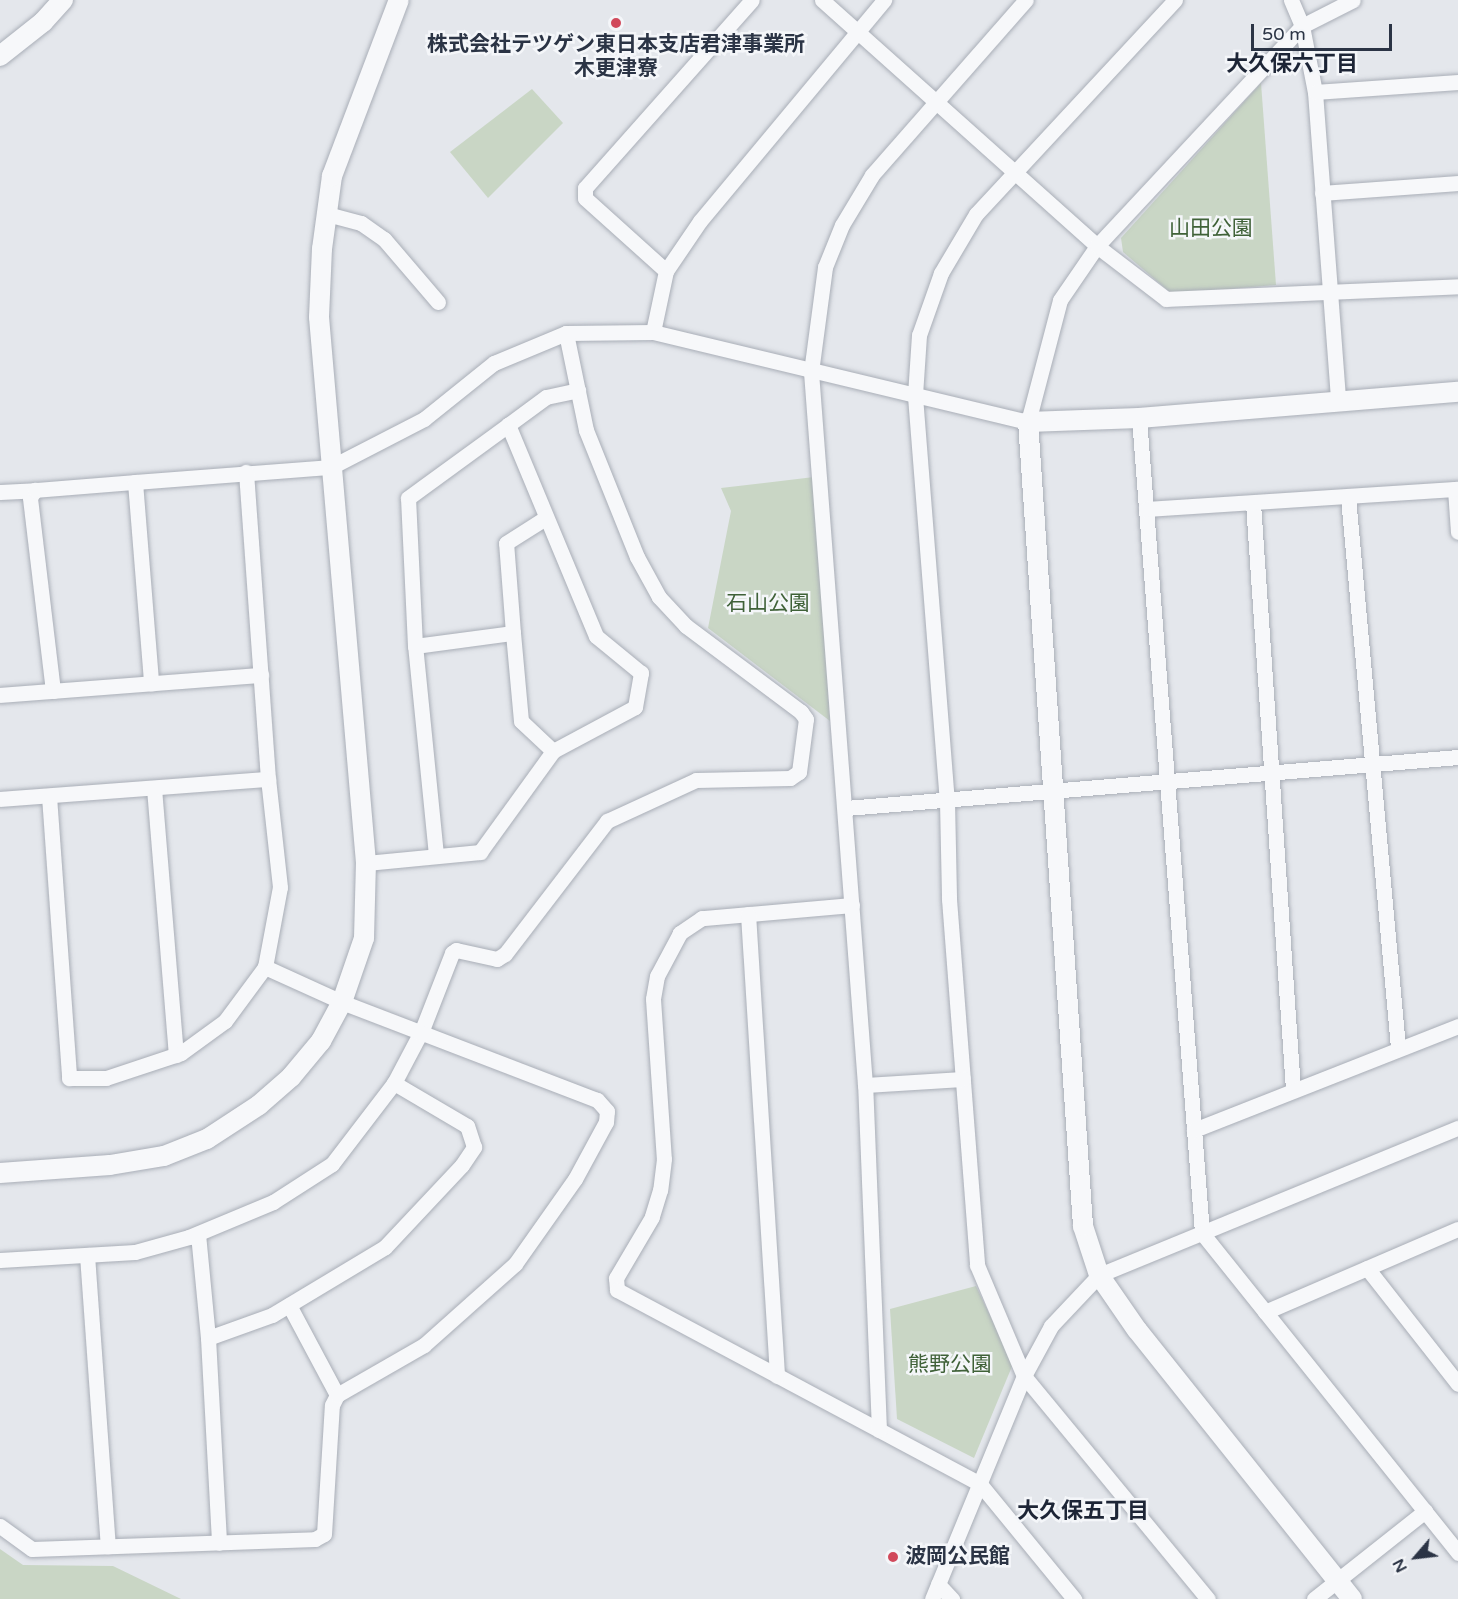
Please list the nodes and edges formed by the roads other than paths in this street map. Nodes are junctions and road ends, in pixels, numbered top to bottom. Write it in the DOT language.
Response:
graph roads {
  1 [pos="63,0"];
  2 [pos="399,0"];
  3 [pos="752,0"];
  4 [pos="822,0"];
  5 [pos="884,0"];
  6 [pos="1026,0"];
  7 [pos="1175,0"];
  8 [pos="1291,0"];
  9 [pos="1353,0"];
  10 [pos="1302,26"];
  11 [pos="857,31"];
  12 [pos="0,56"];
  13 [pos="1458,82"];
  14 [pos="1314,92"];
  15 [pos="938,102"];
  16 [pos="1016,169"];
  17 [pos="1458,183"];
  18 [pos="1322,193"];
  19 [pos="327,214"];
  20 [pos="1097,246"];
  21 [pos="666,271"];
  22 [pos="1458,286"];
  23 [pos="1329,294"];
  24 [pos="438,302"];
  25 [pos="653,332"];
  26 [pos="566,333"];
  27 [pos="811,372"];
  28 [pos="578,390"];
  29 [pos="1458,392"];
  30 [pos="915,396"];
  31 [pos="1338,400"];
  32 [pos="1139,418"];
  33 [pos="1028,422"];
  34 [pos="508,425"];
  35 [pos="332,467"];
  36 [pos="246,472"];
  37 [pos="135,482"];
  38 [pos="1456,489"];
  39 [pos="35,490"];
  40 [pos="0,492"];
  41 [pos="1348,497"];
  42 [pos="1253,503"];
  43 [pos="1146,509"];
  44 [pos="544,519"];
  45 [pos="1458,532"];
  46 [pos="513,633"];
  47 [pos="415,646"];
  48 [pos="261,675"];
  49 [pos="151,683"];
  50 [pos="53,691"];
  51 [pos="0,694"];
  52 [pos="553,751"];
  53 [pos="1458,757"];
  54 [pos="1372,763"];
  55 [pos="1271,771"];
  56 [pos="268,779"];
  57 [pos="1167,781"];
  58 [pos="154,788"];
  59 [pos="1050,790"];
  60 [pos="49,796"];
  61 [pos="0,799"];
  62 [pos="947,801"];
  63 [pos="846,808"];
  64 [pos="436,855"];
  65 [pos="366,863"];
  66 [pos="852,905"];
  67 [pos="748,914"];
  68 [pos="265,967"];
  69 [pos="342,1002"];
  70 [pos="1458,1026"];
  71 [pos="422,1030"];
  72 [pos="1398,1048"];
  73 [pos="176,1055"];
  74 [pos="963,1079"];
  75 [pos="394,1083"];
  76 [pos="865,1084"];
  77 [pos="1293,1090"];
  78 [pos="1458,1128"];
  79 [pos="1194,1130"];
  80 [pos="0,1173"];
  81 [pos="1458,1229"];
  82 [pos="1202,1233"];
  83 [pos="198,1234"];
  84 [pos="87,1255"];
  85 [pos="0,1260"];
  86 [pos="1367,1268"];
  87 [pos="1099,1275"];
  88 [pos="289,1305"];
  89 [pos="1265,1312"];
  90 [pos="208,1338"];
  91 [pos="777,1376"];
  92 [pos="1024,1376"];
  93 [pos="1458,1384"];
  94 [pos="337,1395"];
  95 [pos="879,1430"];
  96 [pos="980,1484"];
  97 [pos="1425,1511"];
  98 [pos="0,1526"];
  99 [pos="219,1543"];
  100 [pos="108,1546"];
  101 [pos="1458,1553"];
  102 [pos="1338,1581"];
  103 [pos="938,1584"];
  104 [pos="932,1599"];
  105 [pos="952,1599"];
  106 [pos="1074,1599"];
  107 [pos="1208,1599"];
  108 [pos="1314,1599"];
  109 [pos="1352,1599"];
  1 -- 12 [label="street"];
  2 -- 19 [label="street"];
  3 -- 21 [label="street"];
  4 -- 11 [label="street"];
  5 -- 11 [label="street"];
  6 -- 15 [label="street"];
  7 -- 16 [label="street"];
  8 -- 10 [label="street"];
  9 -- 10 [label="street"];
  10 -- 14 [label="street"];
  10 -- 20 [label="street"];
  11 -- 15 [label="street"];
  11 -- 21 [label="street"];
  13 -- 14 [label="street"];
  14 -- 18 [label="street"];
  15 -- 16 [label="street"];
  15 -- 27 [label="street"];
  16 -- 20 [label="street"];
  16 -- 30 [label="street"];
  17 -- 18 [label="street"];
  18 -- 23 [label="street"];
  19 -- 24 [label="street"];
  19 -- 35 [label="street"];
  20 -- 23 [label="street"];
  20 -- 33 [label="street"];
  21 -- 25 [label="street"];
  22 -- 23 [label="street"];
  23 -- 31 [label="street"];
  25 -- 26 [label="street"];
  25 -- 27 [label="street"];
  26 -- 28 [label="street"];
  26 -- 35 [label="street"];
  27 -- 30 [label="street"];
  27 -- 63 [label="street"];
  28 -- 34 [label="street"];
  28 -- 71 [label="street"];
  29 -- 31 [label="street"];
  30 -- 33 [label="street"];
  30 -- 62 [label="street"];
  31 -- 32 [label="street"];
  32 -- 33 [label="street"];
  32 -- 43 [label="street"];
  33 -- 59 [label="street"];
  34 -- 44 [label="street"];
  34 -- 47 [label="street"];
  35 -- 36 [label="street"];
  35 -- 65 [label="street"];
  36 -- 37 [label="street"];
  36 -- 48 [label="street"];
  37 -- 39 [label="street"];
  37 -- 49 [label="street"];
  38 -- 41 [label="street"];
  38 -- 45 [label="street"];
  39 -- 40 [label="street"];
  39 -- 50 [label="street"];
  41 -- 42 [label="street"];
  41 -- 54 [label="street"];
  42 -- 43 [label="street"];
  42 -- 55 [label="street"];
  43 -- 57 [label="street"];
  44 -- 46 [label="street"];
  44 -- 52 [label="street"];
  46 -- 47 [label="street"];
  46 -- 52 [label="street"];
  47 -- 64 [label="street"];
  48 -- 49 [label="street"];
  48 -- 56 [label="street"];
  49 -- 50 [label="street"];
  50 -- 51 [label="street"];
  52 -- 64 [label="street"];
  53 -- 54 [label="street"];
  54 -- 55 [label="street"];
  54 -- 72 [label="street"];
  55 -- 57 [label="street"];
  55 -- 77 [label="street"];
  56 -- 58 [label="street"];
  56 -- 68 [label="street"];
  57 -- 59 [label="street"];
  57 -- 79 [label="street"];
  58 -- 60 [label="street"];
  58 -- 73 [label="street"];
  59 -- 62 [label="street"];
  59 -- 87 [label="street"];
  60 -- 61 [label="street"];
  60 -- 73 [label="street"];
  62 -- 63 [label="street"];
  62 -- 74 [label="street"];
  63 -- 66 [label="street"];
  64 -- 65 [label="street"];
  65 -- 69 [label="street"];
  66 -- 67 [label="street"];
  66 -- 76 [label="street"];
  67 -- 91 [label="street"];
  67 -- 91 [label="street"];
  68 -- 69 [label="street"];
  68 -- 73 [label="street"];
  69 -- 71 [label="street"];
  69 -- 80 [label="street"];
  70 -- 72 [label="street"];
  71 -- 75 [label="street"];
  71 -- 94 [label="street"];
  72 -- 77 [label="street"];
  74 -- 76 [label="street"];
  74 -- 92 [label="street"];
  75 -- 83 [label="street"];
  75 -- 88 [label="street"];
  76 -- 95 [label="street"];
  77 -- 79 [label="street"];
  78 -- 82 [label="street"];
  79 -- 82 [label="street"];
  81 -- 86 [label="street"];
  82 -- 87 [label="street"];
  82 -- 89 [label="street"];
  83 -- 84 [label="street"];
  83 -- 90 [label="street"];
  84 -- 85 [label="street"];
  84 -- 100 [label="street"];
  86 -- 89 [label="street"];
  86 -- 93 [label="street"];
  87 -- 92 [label="street"];
  87 -- 102 [label="street"];
  88 -- 90 [label="street"];
  88 -- 94 [label="street"];
  89 -- 97 [label="street"];
  90 -- 99 [label="street"];
  91 -- 95 [label="street"];
  92 -- 96 [label="street"];
  92 -- 107 [label="street"];
  94 -- 99 [label="street"];
  95 -- 96 [label="street"];
  96 -- 103 [label="street"];
  96 -- 106 [label="street"];
  97 -- 101 [label="street"];
  97 -- 102 [label="street"];
  98 -- 100 [label="street"];
  99 -- 100 [label="street"];
  102 -- 108 [label="street"];
  102 -- 109 [label="street"];
  103 -- 104 [label="street"];
  103 -- 105 [label="street"];
}
